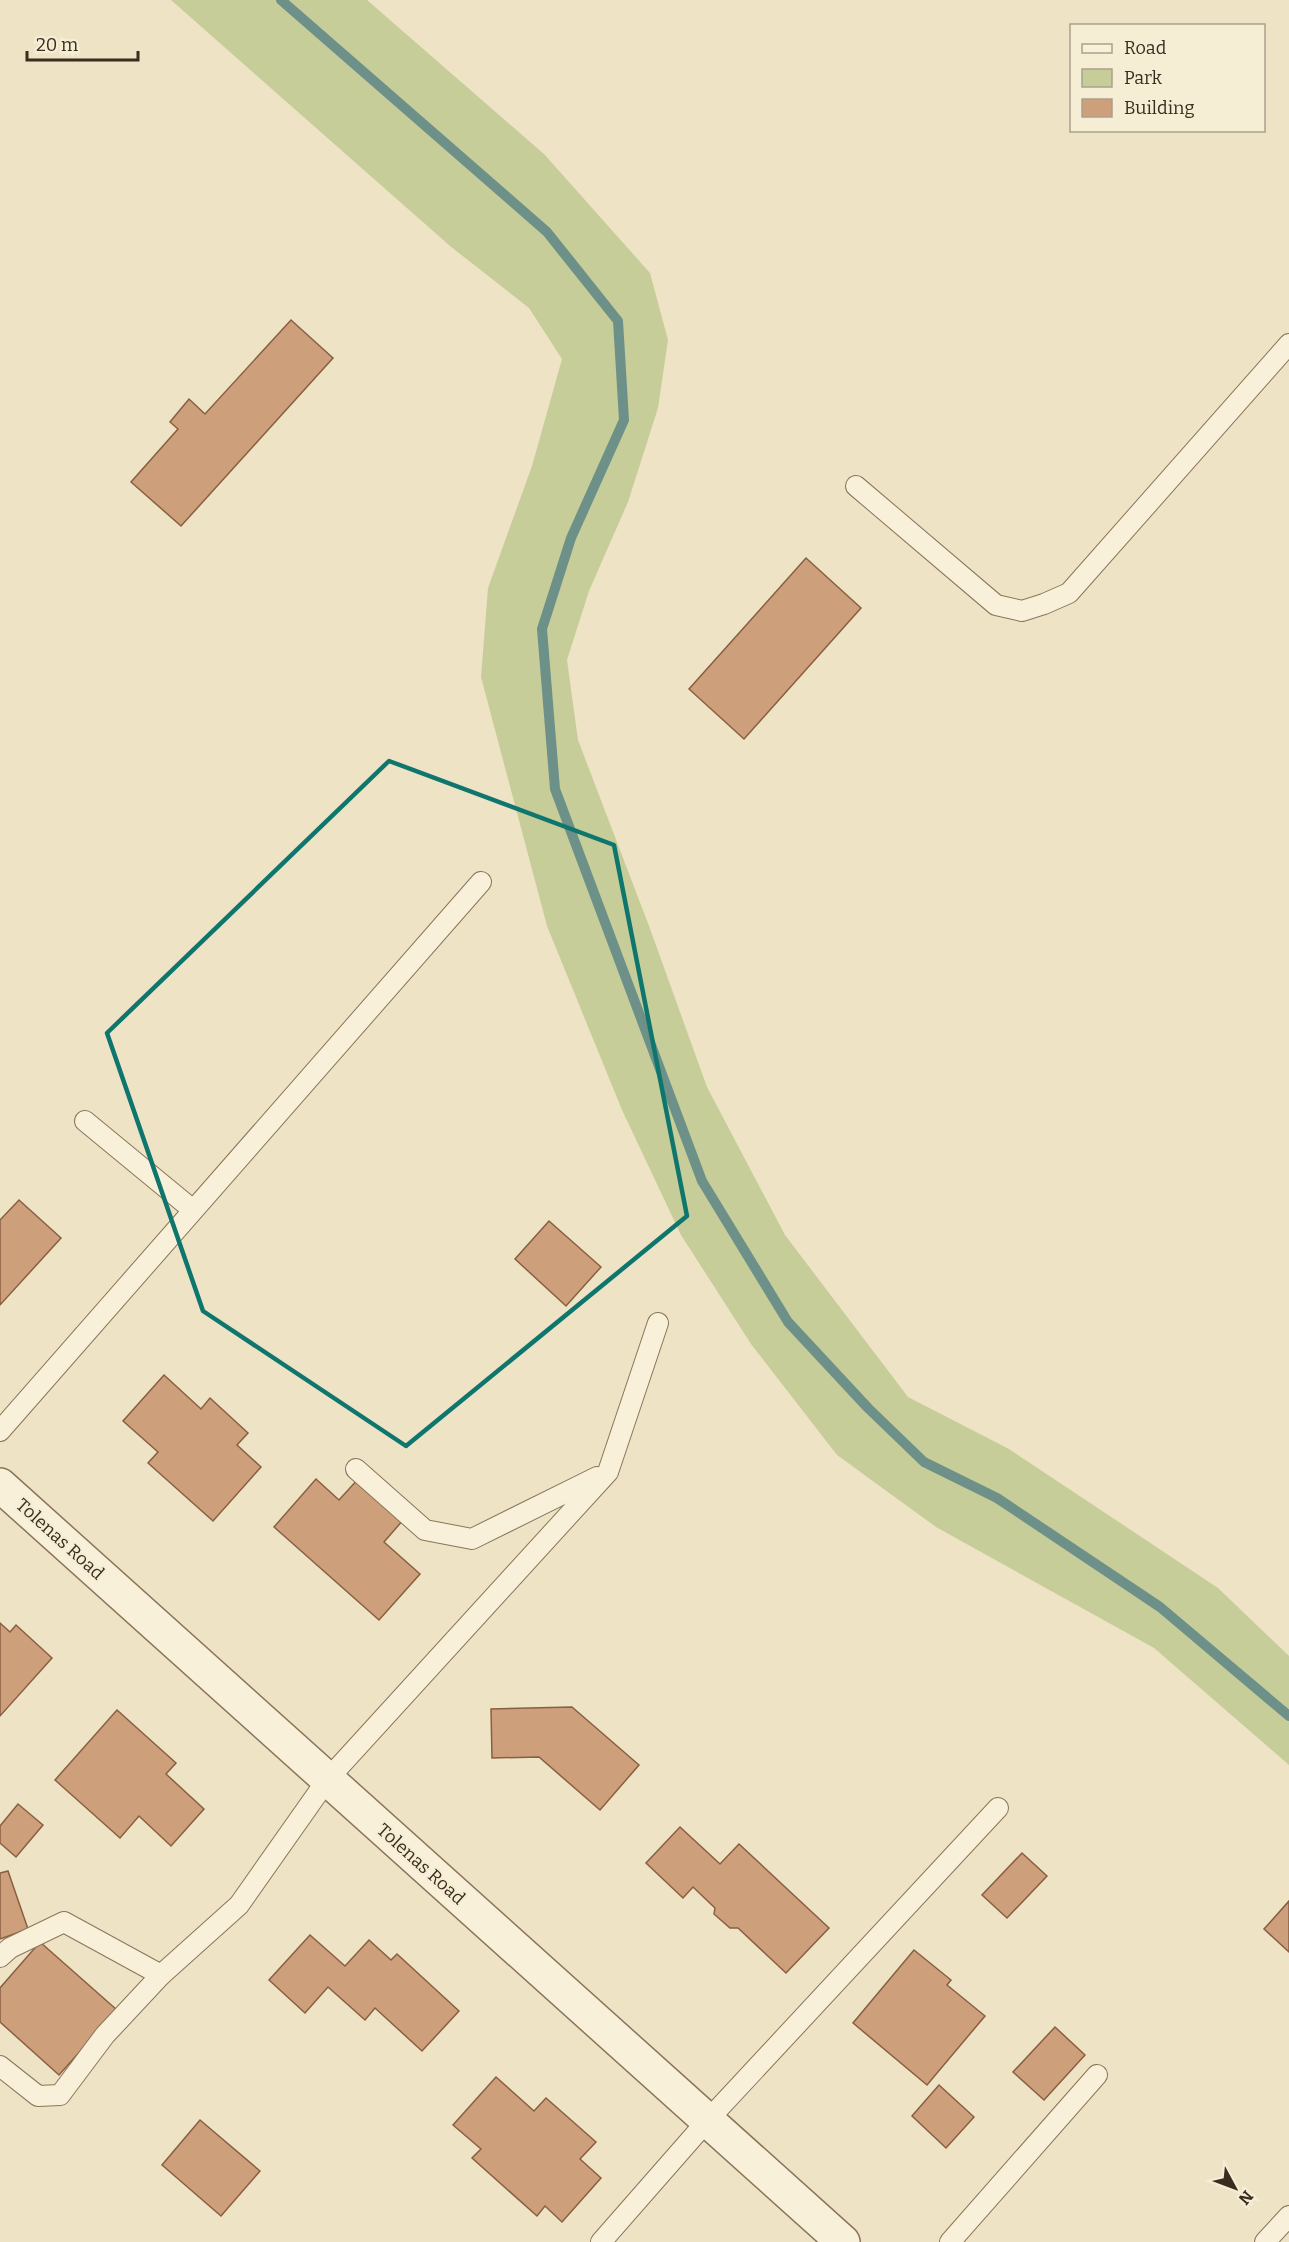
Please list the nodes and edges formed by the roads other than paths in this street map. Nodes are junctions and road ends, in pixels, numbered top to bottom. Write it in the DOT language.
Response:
graph roads {
  1 [pos="1289,344"];
  2 [pos="856,486"];
  3 [pos="481,882"];
  4 [pos="85,1121"];
  5 [pos="193,1210"];
  6 [pos="658,1323"];
  7 [pos="0,1431"];
  8 [pos="356,1469"];
  9 [pos="608,1472"];
  10 [pos="0,1485"];
  11 [pos="327,1780"];
  12 [pos="998,1808"];
  13 [pos="0,1957"];
  14 [pos="160,1975"];
  15 [pos="0,2066"];
  16 [pos="1096,2075"];
  17 [pos="707,2121"];
  18 [pos="1289,2216"];
  19 [pos="601,2242"];
  20 [pos="843,2242"];
  21 [pos="950,2242"];
  22 [pos="1265,2242"];
  1 -- 2 [label="lane"];
  3 -- 5 [label="lane"];
  4 -- 5 [label="lane"];
  5 -- 7 [label="lane"];
  6 -- 9 [label="lane"];
  8 -- 9 [label="lane"];
  9 -- 11 [label="lane"];
  10 -- 11 [label="street, Tolenas Road"];
  11 -- 14 [label="lane"];
  11 -- 17 [label="street, Tolenas Road"];
  12 -- 17 [label="lane"];
  13 -- 14 [label="lane"];
  14 -- 15 [label="lane"];
  16 -- 21 [label="lane"];
  17 -- 19 [label="lane"];
  17 -- 20 [label="street, Tolenas Road"];
  18 -- 22 [label="lane"];
}
